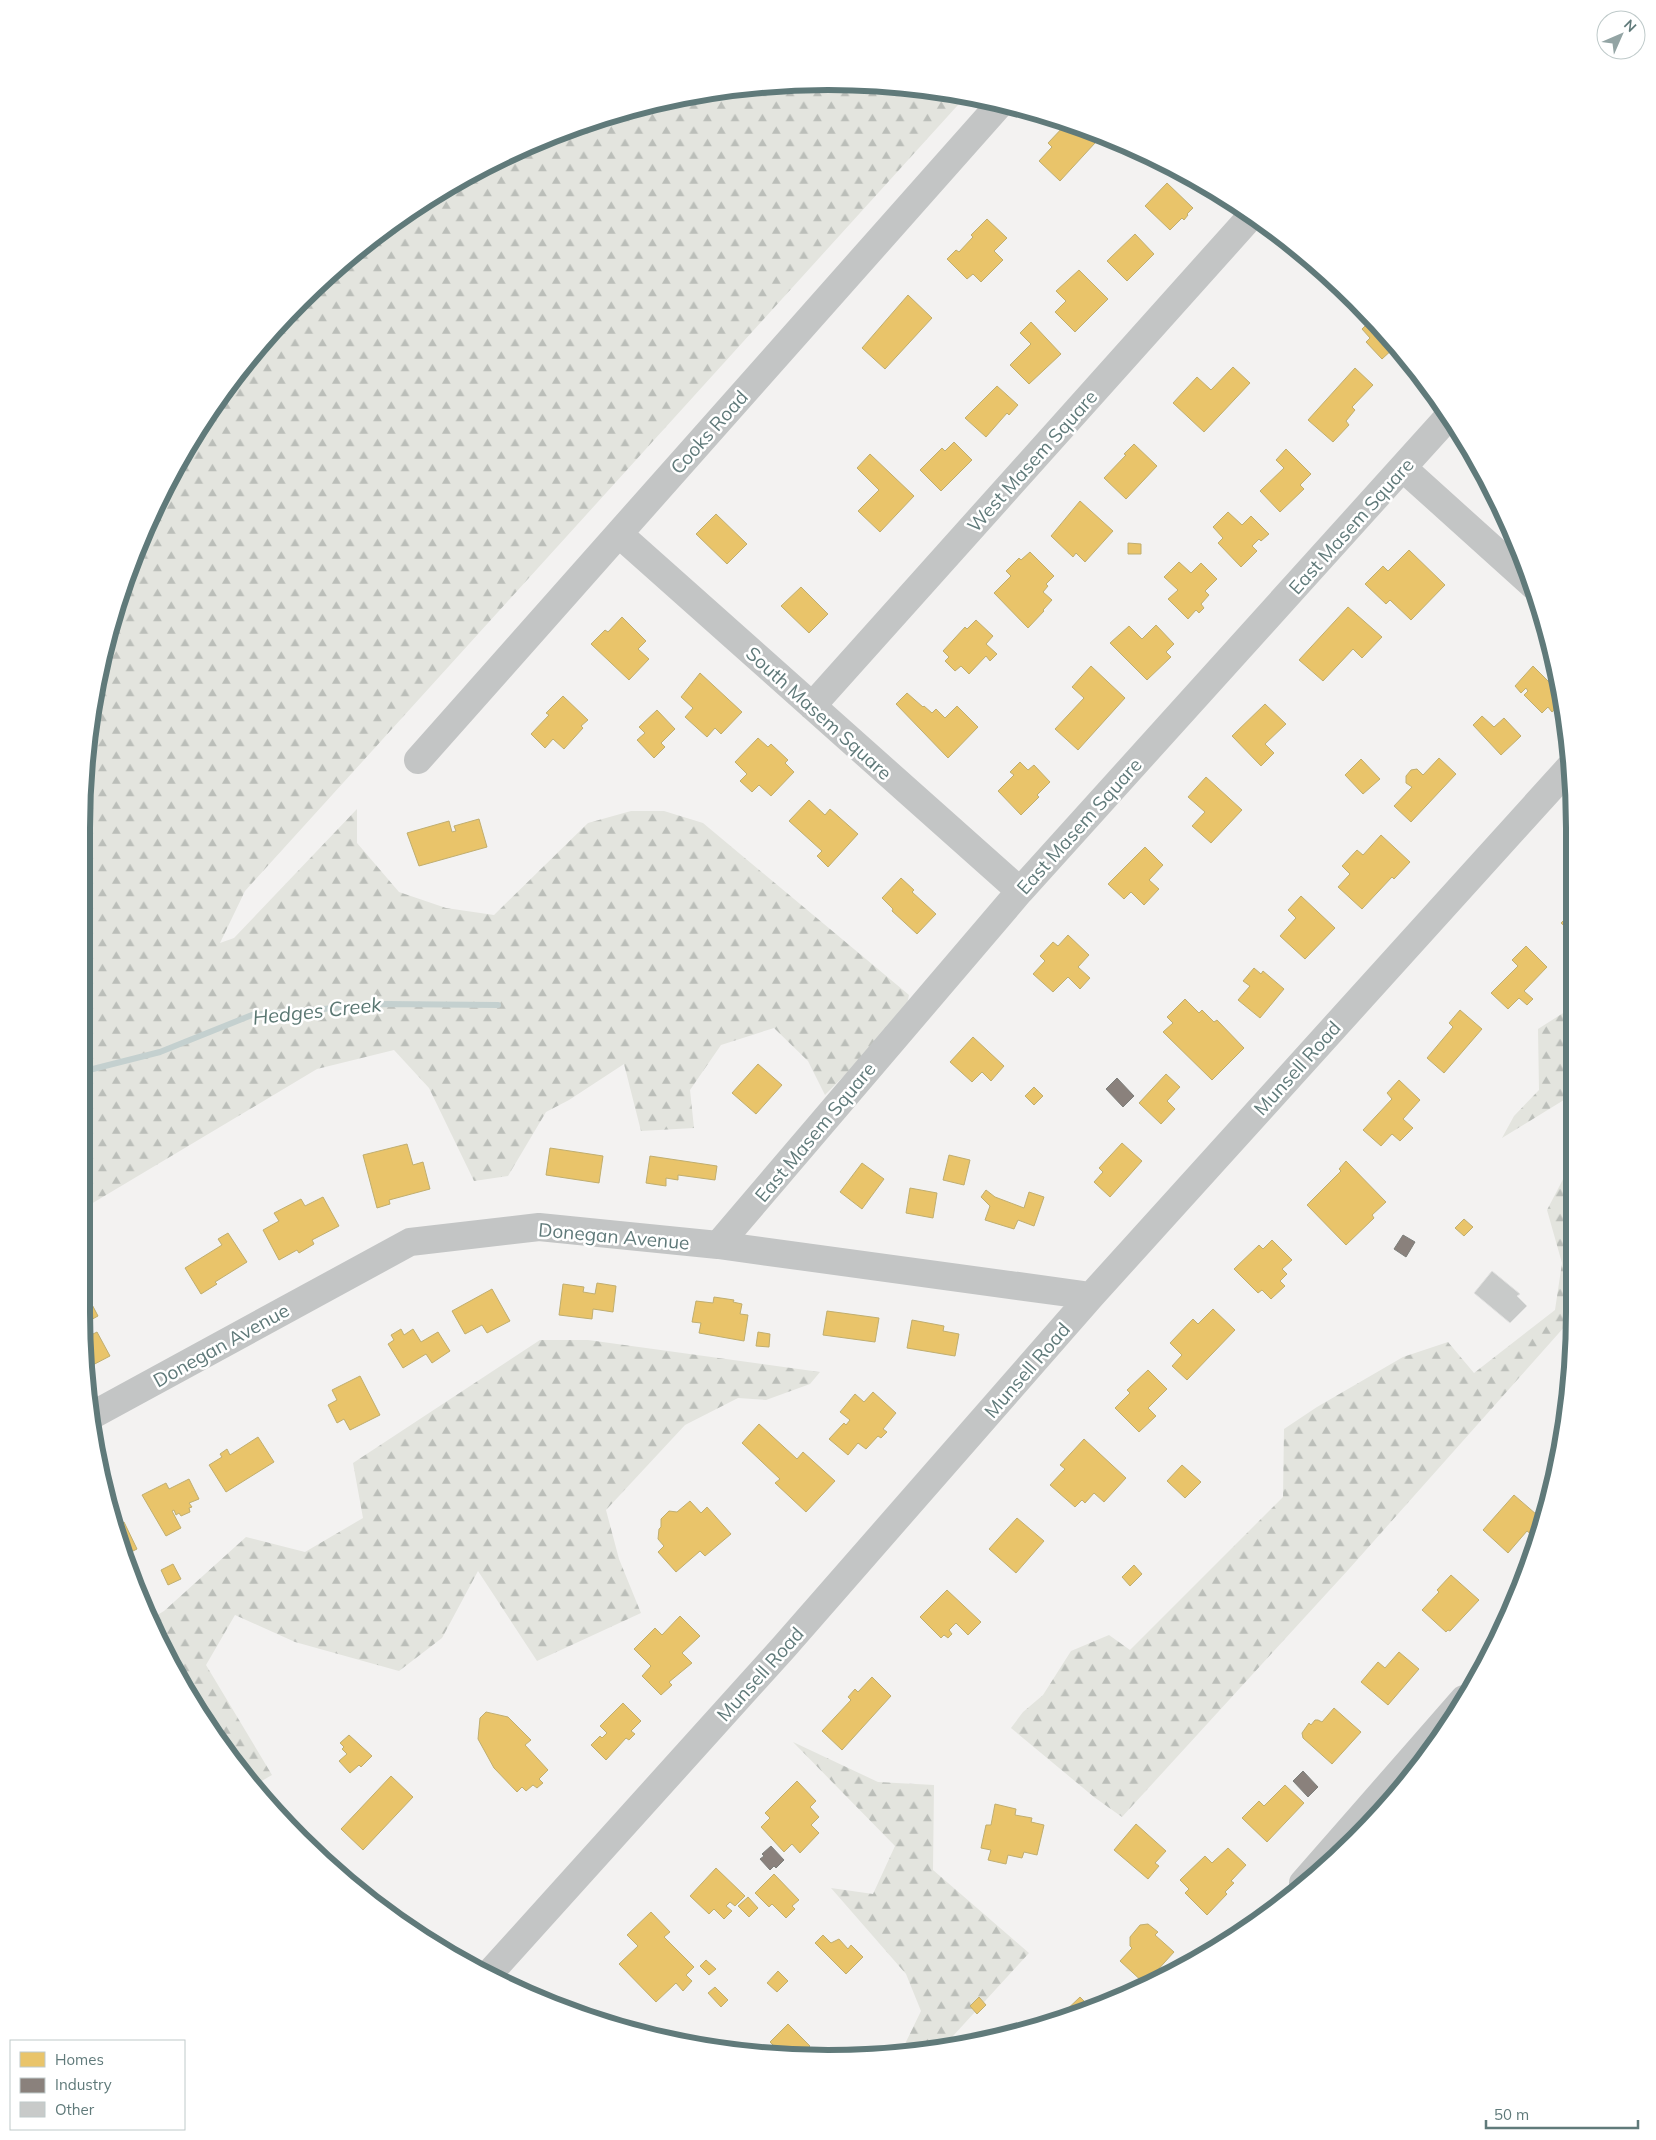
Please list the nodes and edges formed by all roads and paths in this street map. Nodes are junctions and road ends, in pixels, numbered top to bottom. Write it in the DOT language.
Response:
graph roads {
  1 [pos="995,109"];
  2 [pos="1247,221"];
  3 [pos="1444,422"];
  4 [pos="1403,468"];
  5 [pos="619,534"];
  6 [pos="1521,574"];
  7 [pos="812,706"];
  8 [pos="418,760"];
  9 [pos="1564,774"];
  10 [pos="1020,891"];
  11 [pos="718,1245"];
  12 [pos="1090,1296"];
  13 [pos="97,1412"];
  14 [pos="1431,1736"];
  15 [pos="1326,1856"];
  16 [pos="493,1969"];
  1 -- 5 [label="street, Cooks Road"];
  2 -- 7 [label="street, West Masem Square"];
  3 -- 4 [label="street, East Masem Square"];
  4 -- 6 [label="street"];
  4 -- 10 [label="street, East Masem Square"];
  5 -- 7 [label="street, South Masem Square"];
  5 -- 8 [label="street, Cooks Road"];
  7 -- 10 [label="street, South Masem Square"];
  9 -- 12 [label="street, Munsell Road"];
  10 -- 11 [label="street, East Masem Square"];
  11 -- 12 [label="street, Donegan Avenue"];
  11 -- 13 [label="street, Donegan Avenue"];
  12 -- 16 [label="street, Munsell Road"];
  14 -- 15 [label="street"];
}
